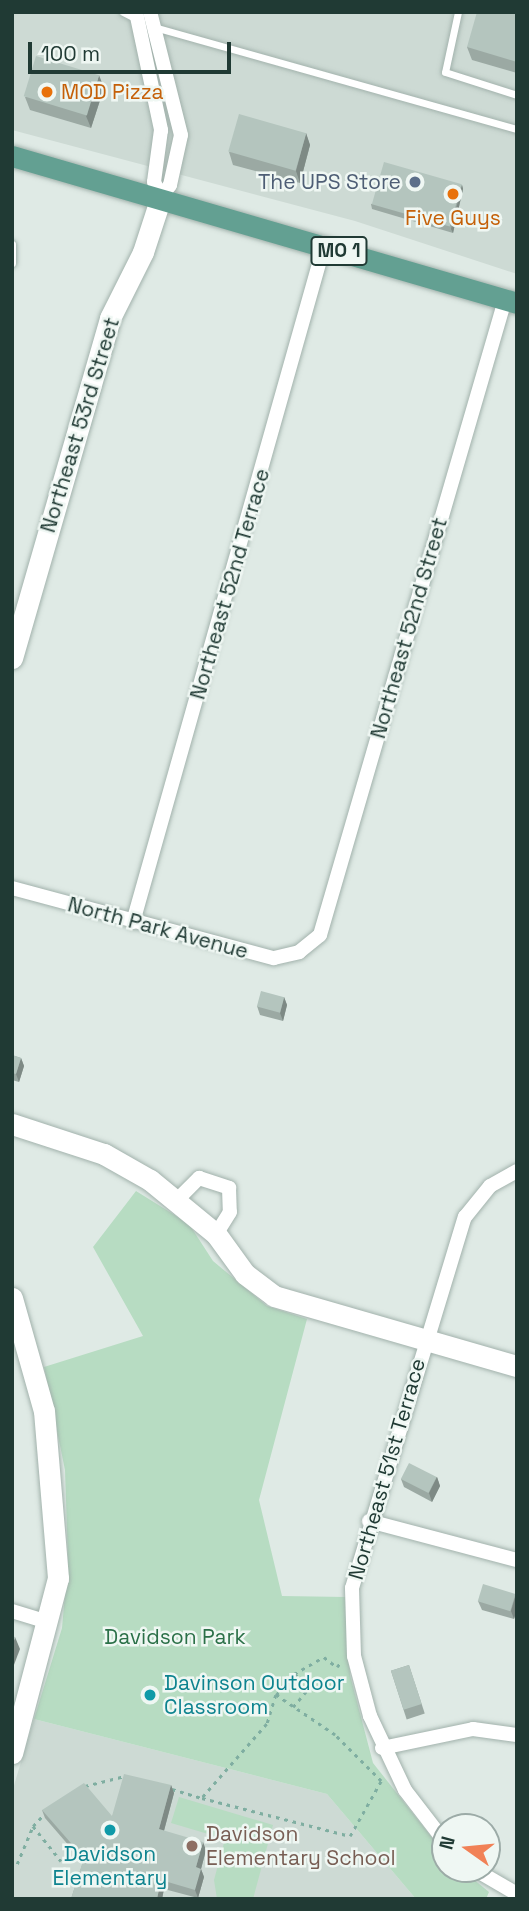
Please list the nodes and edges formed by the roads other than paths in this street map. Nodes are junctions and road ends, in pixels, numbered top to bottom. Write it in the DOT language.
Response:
graph roads {
  1 [pos="123,12"];
  2 [pos="458,12"];
  3 [pos="141,15"];
  4 [pos="154,27"];
  5 [pos="517,95"];
  6 [pos="517,130"];
  7 [pos="12,156"];
  8 [pos="161,197"];
  9 [pos="12,244"];
  10 [pos="324,246"];
  11 [pos="12,263"];
  12 [pos="511,301"];
  13 [pos="12,658"];
  14 [pos="12,888"];
  15 [pos="133,922"];
  16 [pos="304,949"];
  17 [pos="12,1124"];
  18 [pos="517,1171"];
  19 [pos="176,1201"];
  20 [pos="216,1234"];
  21 [pos="12,1298"];
  22 [pos="424,1340"];
  23 [pos="21,1359"];
  24 [pos="517,1366"];
  25 [pos="369,1521"];
  26 [pos="517,1560"];
  27 [pos="12,1611"];
  28 [pos="49,1622"];
  29 [pos="517,1735"];
  30 [pos="383,1748"];
  31 [pos="12,1753"];
  32 [pos="431,1821"];
  33 [pos="498,1893"];
  34 [pos="517,1894"];
  1 -- 3 [label="lane"];
  2 -- 5 [label="lane"];
  3 -- 4 [label="street, Northeast 53rd Street"];
  3 -- 8 [label="street, Northeast 53rd Street"];
  4 -- 6 [label="lane"];
  4 -- 8 [label="street, Northeast 53rd Street"];
  7 -- 8 [label="main road, MO 1"];
  8 -- 10 [label="main road, MO 1"];
  8 -- 13 [label="street, Northeast 53rd Street"];
  9 -- 11 [label="lane"];
  10 -- 12 [label="main road, MO 1"];
  10 -- 15 [label="street, Northeast 52nd Terrace"];
  12 -- 16 [label="street, Northeast 52nd Street"];
  14 -- 15 [label="street, North Park Avenue"];
  15 -- 16 [label="street, North Park Avenue"];
  17 -- 19 [label="street"];
  18 -- 22 [label="street, Northeast 51st Terrace"];
  19 -- 20 [label="street"];
  19 -- 20 [label="street"];
  20 -- 22 [label="street"];
  21 -- 23 [label="street"];
  22 -- 24 [label="street"];
  22 -- 25 [label="street, Northeast 51st Terrace"];
  23 -- 28 [label="street"];
  25 -- 26 [label="street"];
  25 -- 30 [label="street, Northeast 51st Terrace"];
  27 -- 28 [label="street"];
  28 -- 31 [label="street"];
  29 -- 30 [label="street"];
  30 -- 32 [label="street, Northeast 51st Terrace"];
  33 -- 34 [label="street"];
}
